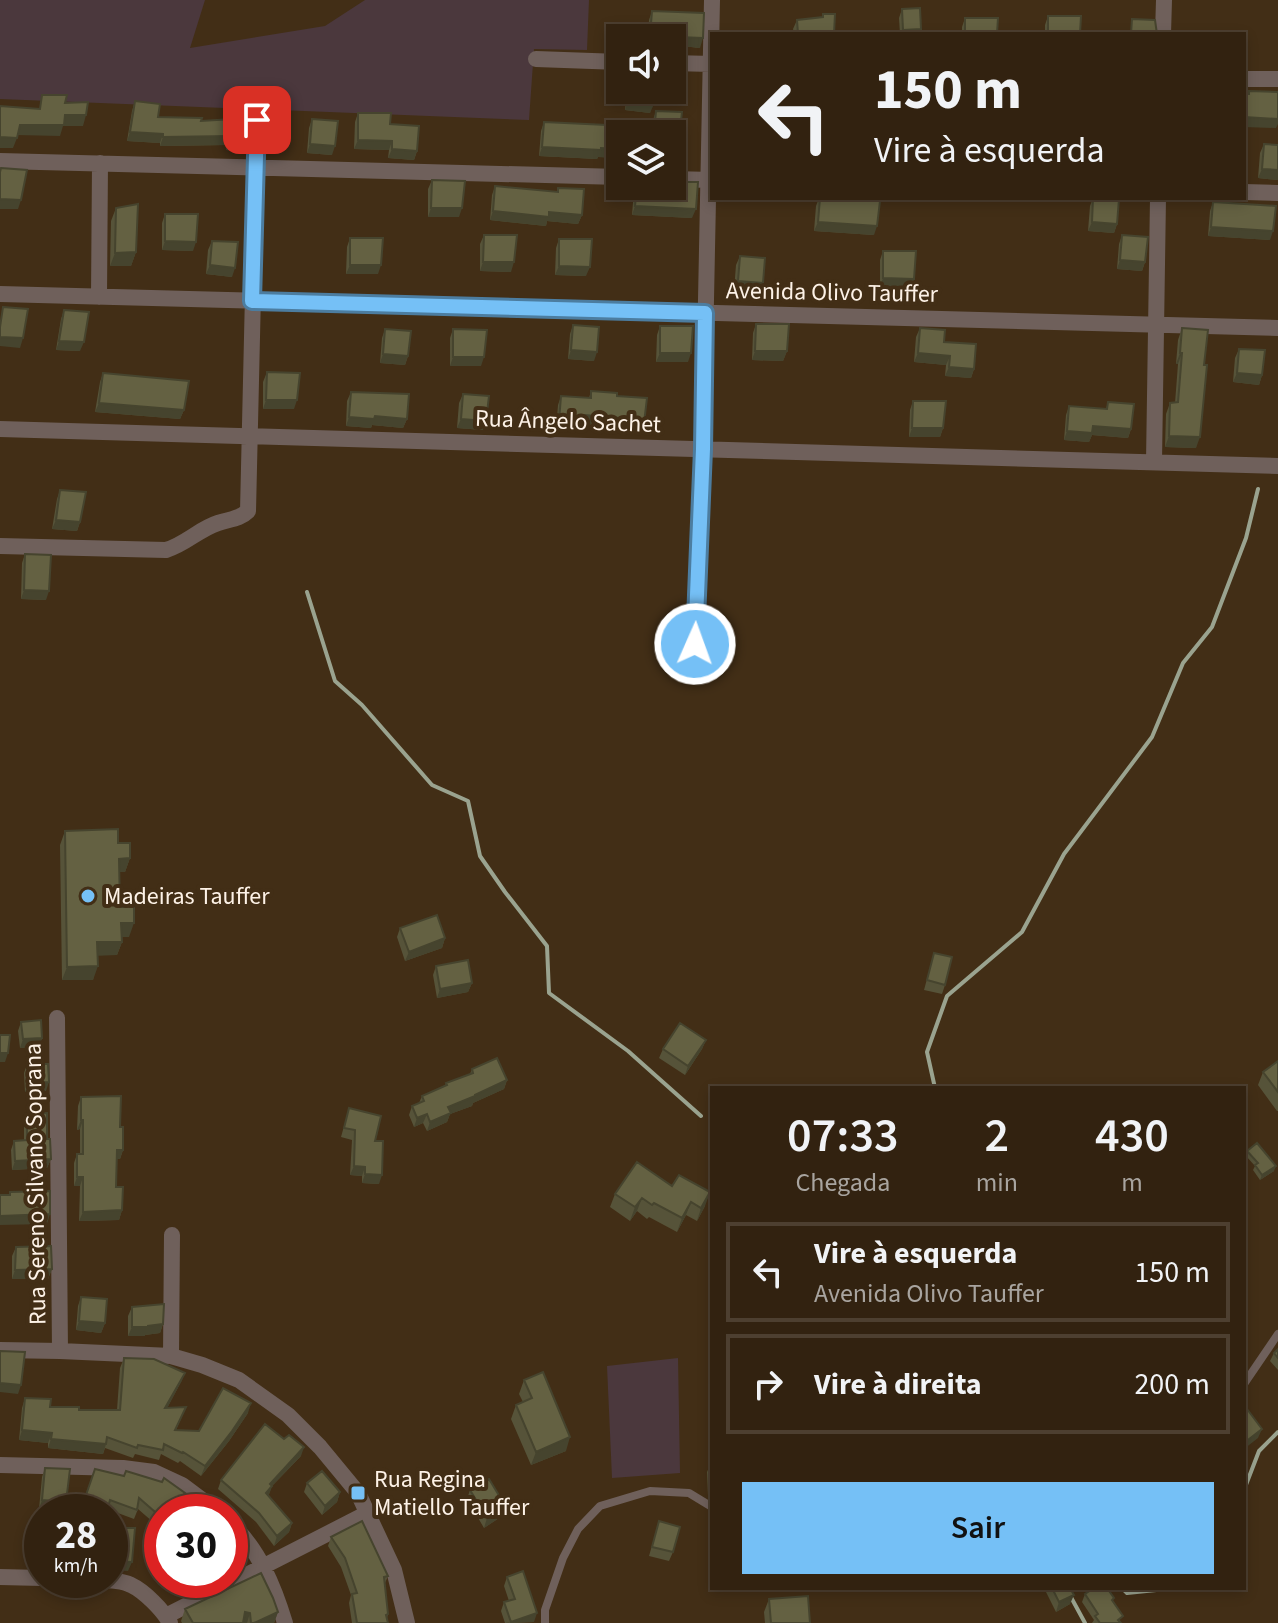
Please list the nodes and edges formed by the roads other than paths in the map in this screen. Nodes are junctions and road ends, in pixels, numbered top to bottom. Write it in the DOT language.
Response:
graph roads {
  1 [pos="712,0"];
  2 [pos="1164,0"];
  3 [pos="712,32"];
  4 [pos="1163,32"];
  5 [pos="536,59"];
  6 [pos="606,62"];
  7 [pos="686,63"];
  8 [pos="710,64"];
  9 [pos="1246,79"];
  10 [pos="1278,79"];
  11 [pos="257,120"];
  12 [pos="0,161"];
  13 [pos="100,163"];
  14 [pos="255,167"];
  15 [pos="606,177"];
  16 [pos="686,179"];
  17 [pos="710,180"];
  18 [pos="1246,192"];
  19 [pos="1278,193"];
  20 [pos="1158,200"];
  21 [pos="0,294"];
  22 [pos="99,297"];
  23 [pos="252,301"];
  24 [pos="705,313"];
  25 [pos="1156,324"];
  26 [pos="1278,328"];
  27 [pos="0,429"];
  28 [pos="250,436"];
  29 [pos="703,449"];
  30 [pos="1154,462"];
  31 [pos="1278,466"];
  32 [pos="0,546"];
  33 [pos="695,644"];
  34 [pos="57,1018"];
  35 [pos="172,1235"];
  36 [pos="1278,1334"];
  37 [pos="0,1350"];
  38 [pos="60,1351"];
  39 [pos="171,1356"];
  40 [pos="1246,1381"];
  41 [pos="0,1465"];
  42 [pos="194,1494"];
  43 [pos="710,1506"];
  44 [pos="368,1513"];
  45 [pos="248,1543"];
  46 [pos="263,1566"];
  47 [pos="0,1577"];
  48 [pos="24,1578"];
  49 [pos="128,1585"];
  50 [pos="168,1619"];
  51 [pos="285,1623"];
  52 [pos="407,1623"];
  53 [pos="545,1623"];
  1 -- 3 [label="street"];
  2 -- 4 [label="street"];
  5 -- 6 [label="street"];
  7 -- 8 [label="street"];
  9 -- 10 [label="street"];
  11 -- 14 [label="street"];
  12 -- 13 [label="street"];
  13 -- 14 [label="street"];
  13 -- 22 [label="street"];
  14 -- 15 [label="street"];
  14 -- 23 [label="street"];
  16 -- 17 [label="street"];
  17 -- 24 [label="street"];
  18 -- 19 [label="street"];
  20 -- 25 [label="street"];
  21 -- 22 [label="street, Avenida Olivo Tauffer"];
  22 -- 23 [label="street, Avenida Olivo Tauffer"];
  23 -- 24 [label="street, Avenida Olivo Tauffer"];
  23 -- 28 [label="street"];
  24 -- 25 [label="street, Avenida Olivo Tauffer"];
  24 -- 29 [label="street"];
  25 -- 26 [label="street, Avenida Olivo Tauffer"];
  25 -- 30 [label="street"];
  27 -- 28 [label="street, Rua Ângelo Sachet"];
  28 -- 29 [label="street, Rua Ângelo Sachet"];
  28 -- 32 [label="street"];
  29 -- 30 [label="street, Rua Ângelo Sachet"];
  29 -- 33 [label="street"];
  30 -- 31 [label="street, Rua Ângelo Sachet"];
  34 -- 38 [label="street, Rua Sereno Silvano Soprana"];
  35 -- 39 [label="street"];
  36 -- 40 [label="lane"];
  37 -- 38 [label="street"];
  38 -- 39 [label="street"];
  39 -- 44 [label="street"];
  41 -- 42 [label="street"];
  43 -- 53 [label="lane"];
  44 -- 46 [label="street"];
  44 -- 52 [label="street"];
  45 -- 46 [label="street"];
  46 -- 50 [label="street"];
  46 -- 51 [label="street"];
  47 -- 48 [label="street"];
  49 -- 50 [label="street"];
}
